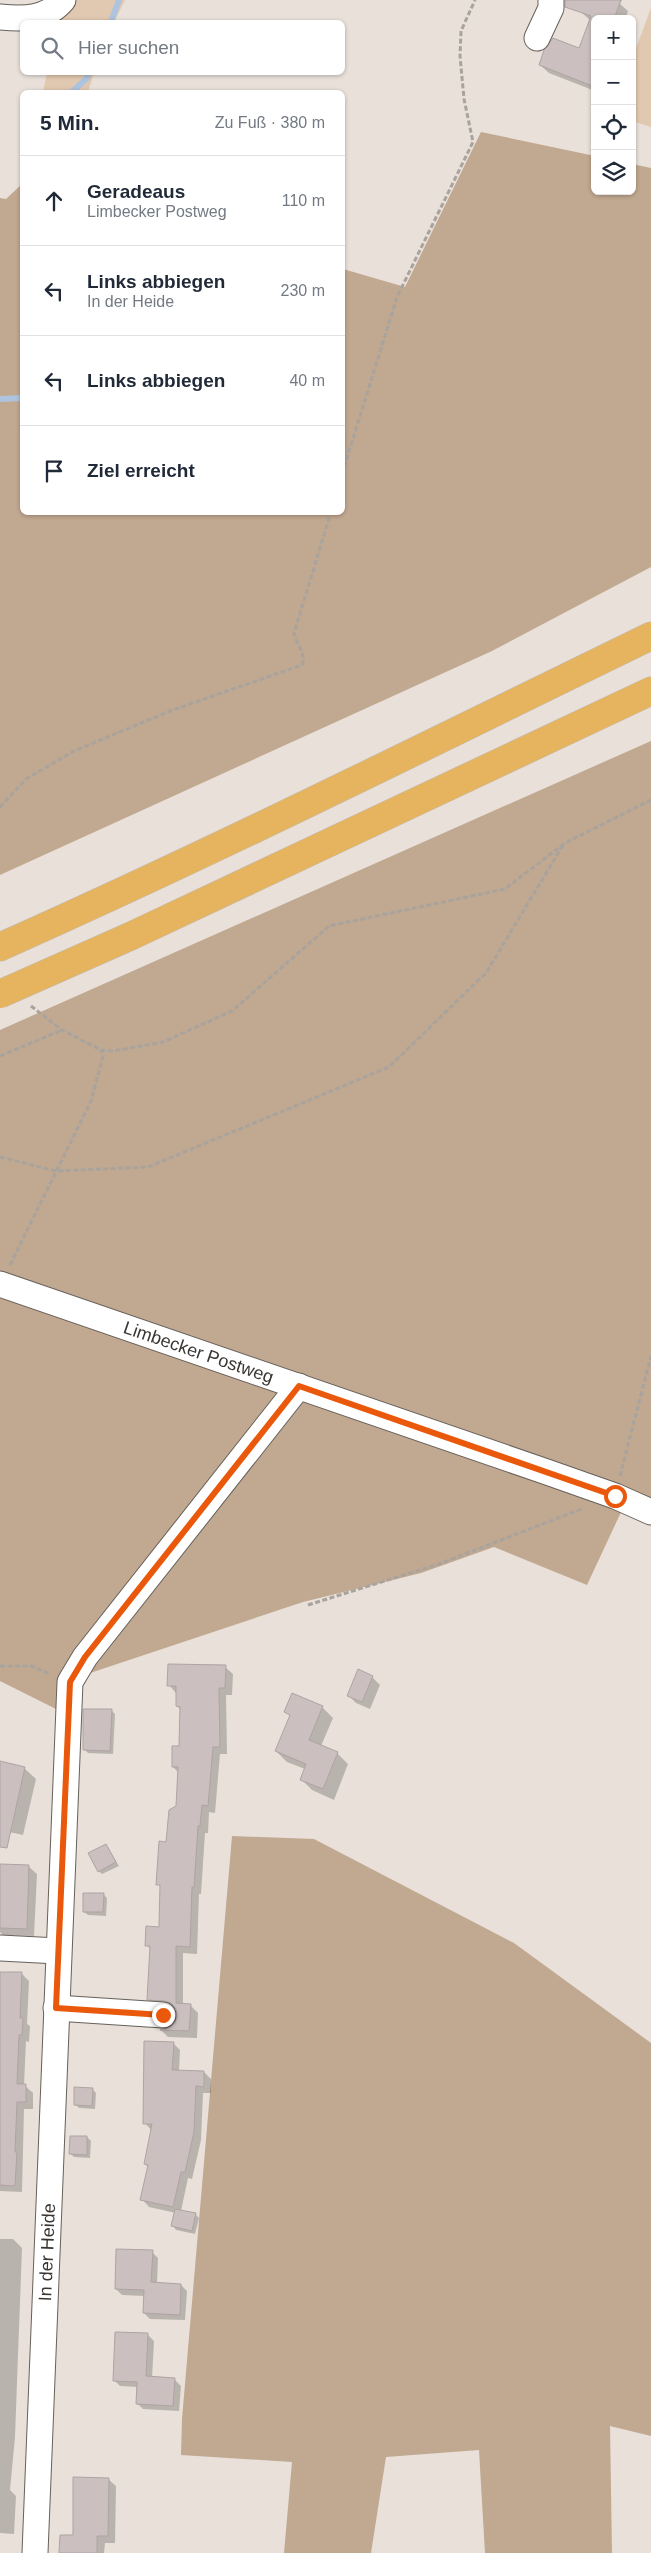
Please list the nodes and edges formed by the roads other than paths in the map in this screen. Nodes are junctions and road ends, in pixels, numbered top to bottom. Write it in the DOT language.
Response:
graph roads {
  1 [pos="63,0"];
  2 [pos="551,0"];
  3 [pos="0,16"];
  4 [pos="537,38"];
  5 [pos="651,636"];
  6 [pos="651,691"];
  7 [pos="0,947"];
  8 [pos="12,998"];
  9 [pos="0,1284"];
  10 [pos="299,1386"];
  11 [pos="651,1512"];
  12 [pos="0,1948"];
  13 [pos="58,1951"];
  14 [pos="56,2008"];
  15 [pos="163,2015"];
  16 [pos="35,2553"];
  1 -- 3 [label="street"];
  2 -- 4 [label="street"];
  5 -- 7 [label="highway"];
  6 -- 8 [label="highway, bridge"];
  9 -- 10 [label="street, Limbecker Postweg"];
  10 -- 11 [label="street, Limbecker Postweg"];
  10 -- 13 [label="street, In der Heide"];
  12 -- 13 [label="street"];
  13 -- 14 [label="street, In der Heide"];
  14 -- 15 [label="street"];
  14 -- 16 [label="street, In der Heide"];
}
